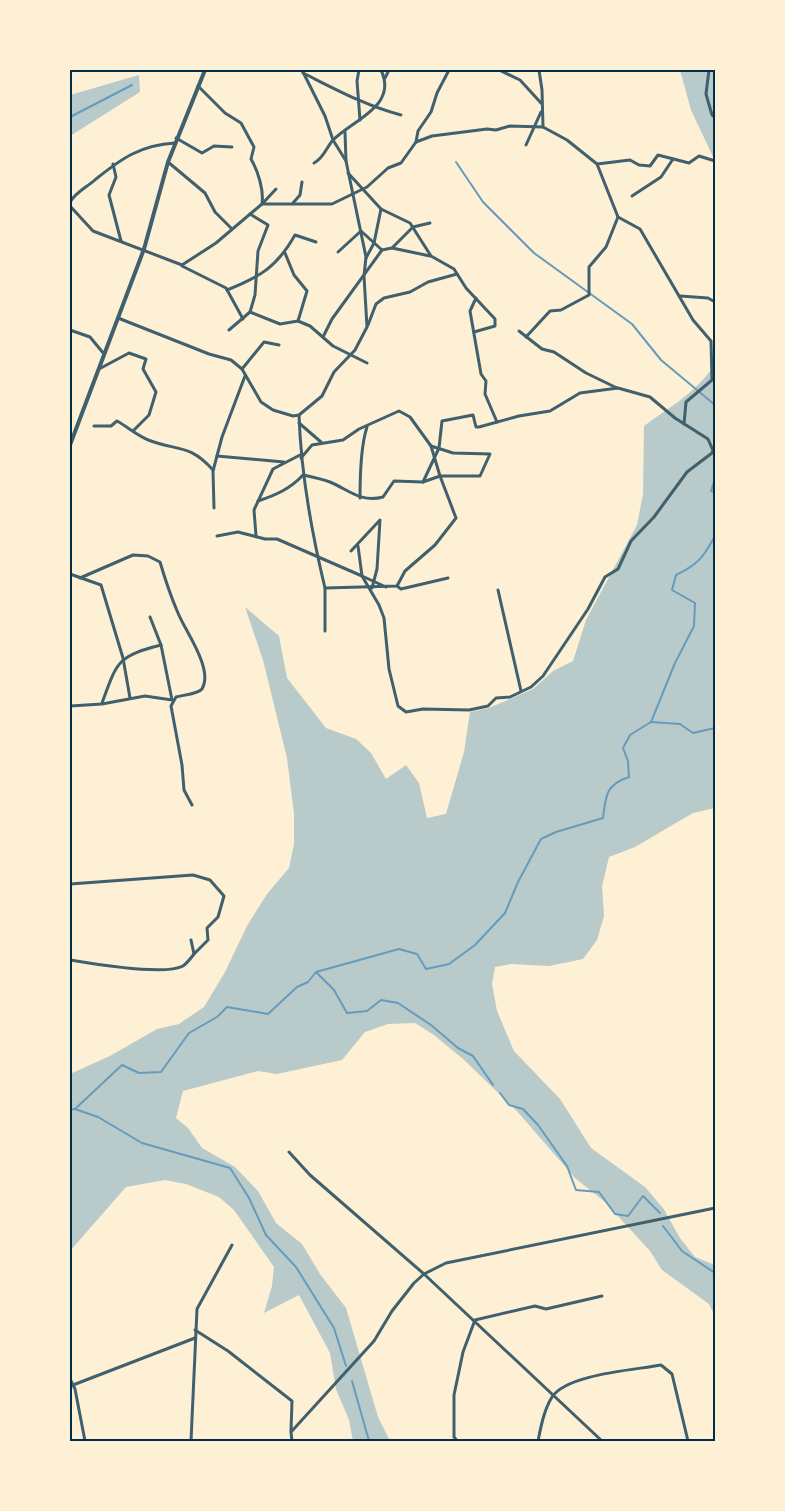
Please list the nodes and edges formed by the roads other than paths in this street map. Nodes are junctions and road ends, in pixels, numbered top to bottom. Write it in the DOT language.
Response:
graph roads {
  1 [pos="205,70"];
  2 [pos="359,70"];
  3 [pos="381,70"];
  4 [pos="389,70"];
  5 [pos="448,70"];
  6 [pos="499,70"];
  7 [pos="539,70"];
  8 [pos="709,70"];
  9 [pos="303,71"];
  10 [pos="384,78"];
  11 [pos="198,86"];
  12 [pos="358,101"];
  13 [pos="542,104"];
  14 [pos="374,108"];
  15 [pos="541,111"];
  16 [pos="401,115"];
  17 [pos="715,117"];
  18 [pos="360,121"];
  19 [pos="535,127"];
  20 [pos="543,127"];
  21 [pos="345,131"];
  22 [pos="176,138"];
  23 [pos="333,140"];
  24 [pos="416,142"];
  25 [pos="175,143"];
  26 [pos="526,145"];
  27 [pos="232,147"];
  28 [pos="673,159"];
  29 [pos="346,161"];
  30 [pos="168,162"];
  31 [pos="715,162"];
  32 [pos="314,163"];
  33 [pos="113,164"];
  34 [pos="597,164"];
  35 [pos="348,172"];
  36 [pos="302,182"];
  37 [pos="276,189"];
  38 [pos="363,189"];
  39 [pos="351,194"];
  40 [pos="632,196"];
  41 [pos="70,204"];
  42 [pos="262,204"];
  43 [pos="292,204"];
  44 [pos="381,209"];
  45 [pos="250,214"];
  46 [pos="618,217"];
  47 [pos="430,223"];
  48 [pos="413,228"];
  49 [pos="232,229"];
  50 [pos="361,231"];
  51 [pos="122,241"];
  52 [pos="316,242"];
  53 [pos="374,243"];
  54 [pos="392,248"];
  55 [pos="144,250"];
  56 [pos="382,250"];
  57 [pos="338,252"];
  58 [pos="285,254"];
  59 [pos="431,256"];
  60 [pos="366,259"];
  61 [pos="182,266"];
  62 [pos="457,274"];
  63 [pos="364,276"];
  64 [pos="257,278"];
  65 [pos="227,290"];
  66 [pos="680,296"];
  67 [pos="476,298"];
  68 [pos="715,302"];
  69 [pos="250,312"];
  70 [pos="118,318"];
  71 [pos="243,319"];
  72 [pos="298,321"];
  73 [pos="367,327"];
  74 [pos="70,330"];
  75 [pos="229,330"];
  76 [pos="519,331"];
  77 [pos="474,332"];
  78 [pos="526,337"];
  79 [pos="323,338"];
  80 [pos="279,345"];
  81 [pos="104,354"];
  82 [pos="350,355"];
  83 [pos="367,364"];
  84 [pos="242,369"];
  85 [pos="98,370"];
  86 [pos="246,376"];
  87 [pos="618,388"];
  88 [pos="299,415"];
  89 [pos="299,422"];
  90 [pos="497,422"];
  91 [pos="684,424"];
  92 [pos="94,426"];
  93 [pos="367,426"];
  94 [pos="133,430"];
  95 [pos="321,442"];
  96 [pos="70,445"];
  97 [pos="431,446"];
  98 [pos="715,447"];
  99 [pos="439,448"];
  100 [pos="714,454"];
  101 [pos="217,456"];
  102 [pos="434,456"];
  103 [pos="300,457"];
  104 [pos="285,462"];
  105 [pos="213,471"];
  106 [pos="303,475"];
  107 [pos="440,476"];
  108 [pos="423,482"];
  109 [pos="360,498"];
  110 [pos="258,501"];
  111 [pos="214,508"];
  112 [pos="217,536"];
  113 [pos="256,536"];
  114 [pos="358,546"];
  115 [pos="351,552"];
  116 [pos="317,556"];
  117 [pos="70,574"];
  118 [pos="362,576"];
  119 [pos="80,578"];
  120 [pos="448,578"];
  121 [pos="374,581"];
  122 [pos="397,586"];
  123 [pos="325,588"];
  124 [pos="370,588"];
  125 [pos="389,588"];
  126 [pos="498,590"];
  127 [pos="150,617"];
  128 [pos="325,631"];
  129 [pos="161,645"];
  130 [pos="123,658"];
  131 [pos="521,691"];
  132 [pos="130,698"];
  133 [pos="172,700"];
  134 [pos="102,704"];
  135 [pos="70,706"];
  136 [pos="192,805"];
  137 [pos="70,884"];
  138 [pos="190,940"];
  139 [pos="194,954"];
  140 [pos="70,960"];
  141 [pos="289,1152"];
  142 [pos="715,1208"];
  143 [pos="232,1245"];
  144 [pos="424,1274"];
  145 [pos="602,1296"];
  146 [pos="475,1320"];
  147 [pos="196,1330"];
  148 [pos="195,1338"];
  149 [pos="70,1379"];
  150 [pos="72,1388"];
  151 [pos="552,1396"];
  152 [pos="291,1432"];
  153 [pos="455,1440"];
  154 [pos="85,1441"];
  155 [pos="191,1441"];
  156 [pos="292,1441"];
  157 [pos="538,1441"];
  158 [pos="602,1441"];
  159 [pos="688,1441"];
  1 -- 11 [label="street"];
  2 -- 12 [label="street"];
  3 -- 10 [label="street"];
  4 -- 10 [label="street"];
  5 -- 24 [label="street"];
  6 -- 13 [label="street"];
  7 -- 13 [label="street"];
  8 -- 17 [label="street"];
  9 -- 12 [label="street"];
  9 -- 23 [label="street"];
  10 -- 14 [label="street"];
  11 -- 22 [label="street"];
  11 -- 42 [label="street"];
  12 -- 14 [label="street"];
  12 -- 18 [label="street"];
  13 -- 15 [label="street"];
  14 -- 16 [label="street"];
  14 -- 18 [label="street"];
  15 -- 19 [label="street"];
  15 -- 20 [label="street"];
  18 -- 21 [label="street"];
  19 -- 20 [label="street"];
  19 -- 24 [label="street"];
  19 -- 26 [label="street"];
  20 -- 34 [label="street"];
  21 -- 23 [label="street"];
  21 -- 29 [label="street"];
  22 -- 25 [label="street"];
  22 -- 27 [label="street"];
  23 -- 29 [label="street"];
  23 -- 32 [label="street"];
  24 -- 38 [label="street"];
  25 -- 30 [label="street"];
  25 -- 33 [label="street"];
  28 -- 31 [label="street"];
  28 -- 34 [label="street"];
  28 -- 40 [label="street"];
  29 -- 35 [label="street"];
  30 -- 49 [label="street"];
  30 -- 55 [label="street"];
  33 -- 41 [label="street"];
  33 -- 51 [label="street"];
  34 -- 46 [label="street"];
  35 -- 38 [label="street"];
  35 -- 39 [label="street"];
  36 -- 43 [label="street"];
  37 -- 42 [label="street"];
  38 -- 39 [label="street"];
  38 -- 44 [label="street"];
  39 -- 43 [label="street"];
  39 -- 50 [label="street"];
  41 -- 51 [label="street"];
  42 -- 43 [label="street"];
  42 -- 45 [label="street"];
  44 -- 48 [label="street"];
  44 -- 53 [label="street"];
  45 -- 49 [label="street"];
  45 -- 64 [label="street"];
  46 -- 66 [label="street"];
  46 -- 78 [label="street"];
  47 -- 48 [label="street"];
  48 -- 54 [label="street"];
  48 -- 59 [label="street"];
  49 -- 61 [label="street"];
  50 -- 53 [label="street"];
  50 -- 57 [label="street"];
  50 -- 60 [label="street"];
  51 -- 55 [label="street"];
  52 -- 58 [label="street"];
  53 -- 56 [label="street"];
  53 -- 60 [label="street"];
  54 -- 56 [label="street"];
  54 -- 59 [label="street"];
  55 -- 61 [label="street"];
  55 -- 70 [label="street"];
  56 -- 63 [label="street"];
  58 -- 64 [label="street"];
  58 -- 72 [label="street"];
  59 -- 62 [label="street"];
  60 -- 63 [label="street"];
  61 -- 65 [label="street"];
  62 -- 67 [label="street"];
  62 -- 73 [label="street"];
  63 -- 73 [label="street"];
  63 -- 79 [label="street"];
  64 -- 65 [label="street"];
  64 -- 69 [label="street"];
  65 -- 71 [label="street"];
  66 -- 68 [label="street"];
  66 -- 91 [label="street"];
  67 -- 77 [label="street"];
  67 -- 77 [label="street"];
  69 -- 71 [label="street"];
  69 -- 72 [label="street"];
  70 -- 81 [label="street"];
  70 -- 84 [label="street"];
  71 -- 75 [label="street"];
  72 -- 79 [label="street"];
  73 -- 82 [label="street"];
  74 -- 81 [label="street"];
  76 -- 78 [label="street"];
  77 -- 90 [label="street"];
  78 -- 87 [label="street"];
  79 -- 82 [label="street"];
  80 -- 84 [label="street"];
  81 -- 85 [label="street"];
  82 -- 83 [label="street"];
  82 -- 88 [label="street"];
  84 -- 86 [label="street"];
  85 -- 94 [label="street"];
  85 -- 96 [label="street"];
  86 -- 88 [label="street"];
  86 -- 101 [label="street"];
  87 -- 90 [label="street"];
  87 -- 91 [label="street"];
  88 -- 89 [label="street"];
  89 -- 95 [label="street"];
  89 -- 103 [label="street"];
  90 -- 99 [label="street"];
  91 -- 100 [label="street"];
  92 -- 94 [label="street"];
  93 -- 95 [label="street"];
  93 -- 97 [label="street"];
  93 -- 109 [label="street"];
  94 -- 105 [label="street"];
  95 -- 103 [label="street"];
  97 -- 99 [label="street"];
  97 -- 102 [label="street"];
  98 -- 100 [label="street"];
  99 -- 102 [label="street"];
  99 -- 107 [label="street"];
  100 -- 131 [label="street"];
  101 -- 104 [label="street"];
  101 -- 105 [label="street"];
  102 -- 107 [label="street"];
  102 -- 108 [label="street"];
  103 -- 104 [label="street"];
  103 -- 106 [label="street"];
  104 -- 110 [label="street"];
  105 -- 111 [label="street"];
  106 -- 109 [label="street"];
  106 -- 110 [label="street"];
  106 -- 116 [label="street"];
  107 -- 108 [label="street"];
  107 -- 122 [label="street"];
  108 -- 109 [label="street"];
  110 -- 113 [label="street"];
  112 -- 113 [label="street"];
  113 -- 116 [label="street"];
  114 -- 115 [label="street"];
  114 -- 118 [label="street"];
  114 -- 121 [label="street"];
  116 -- 118 [label="street"];
  116 -- 123 [label="street"];
  117 -- 119 [label="street"];
  118 -- 121 [label="street"];
  118 -- 124 [label="street"];
  119 -- 130 [label="street"];
  119 -- 133 [label="street"];
  120 -- 122 [label="street"];
  121 -- 124 [label="street"];
  121 -- 125 [label="street"];
  122 -- 125 [label="street"];
  123 -- 124 [label="street"];
  123 -- 128 [label="street"];
  124 -- 125 [label="street"];
  124 -- 131 [label="street"];
  126 -- 131 [label="street"];
  127 -- 129 [label="street"];
  129 -- 130 [label="street"];
  129 -- 133 [label="street"];
  130 -- 132 [label="street"];
  130 -- 134 [label="street"];
  132 -- 133 [label="street"];
  132 -- 134 [label="street"];
  133 -- 136 [label="street"];
  134 -- 135 [label="street"];
  137 -- 139 [label="street"];
  138 -- 139 [label="street"];
  139 -- 140 [label="street"];
  141 -- 144 [label="street"];
  142 -- 144 [label="street"];
  143 -- 147 [label="street"];
  144 -- 146 [label="street"];
  144 -- 152 [label="street"];
  145 -- 146 [label="street"];
  146 -- 151 [label="street"];
  146 -- 153 [label="street"];
  147 -- 148 [label="street"];
  147 -- 152 [label="street"];
  148 -- 150 [label="street"];
  148 -- 155 [label="street"];
  149 -- 150 [label="street"];
  150 -- 154 [label="street"];
  151 -- 157 [label="street"];
  151 -- 158 [label="street"];
  151 -- 159 [label="street"];
  152 -- 156 [label="street"];
}
